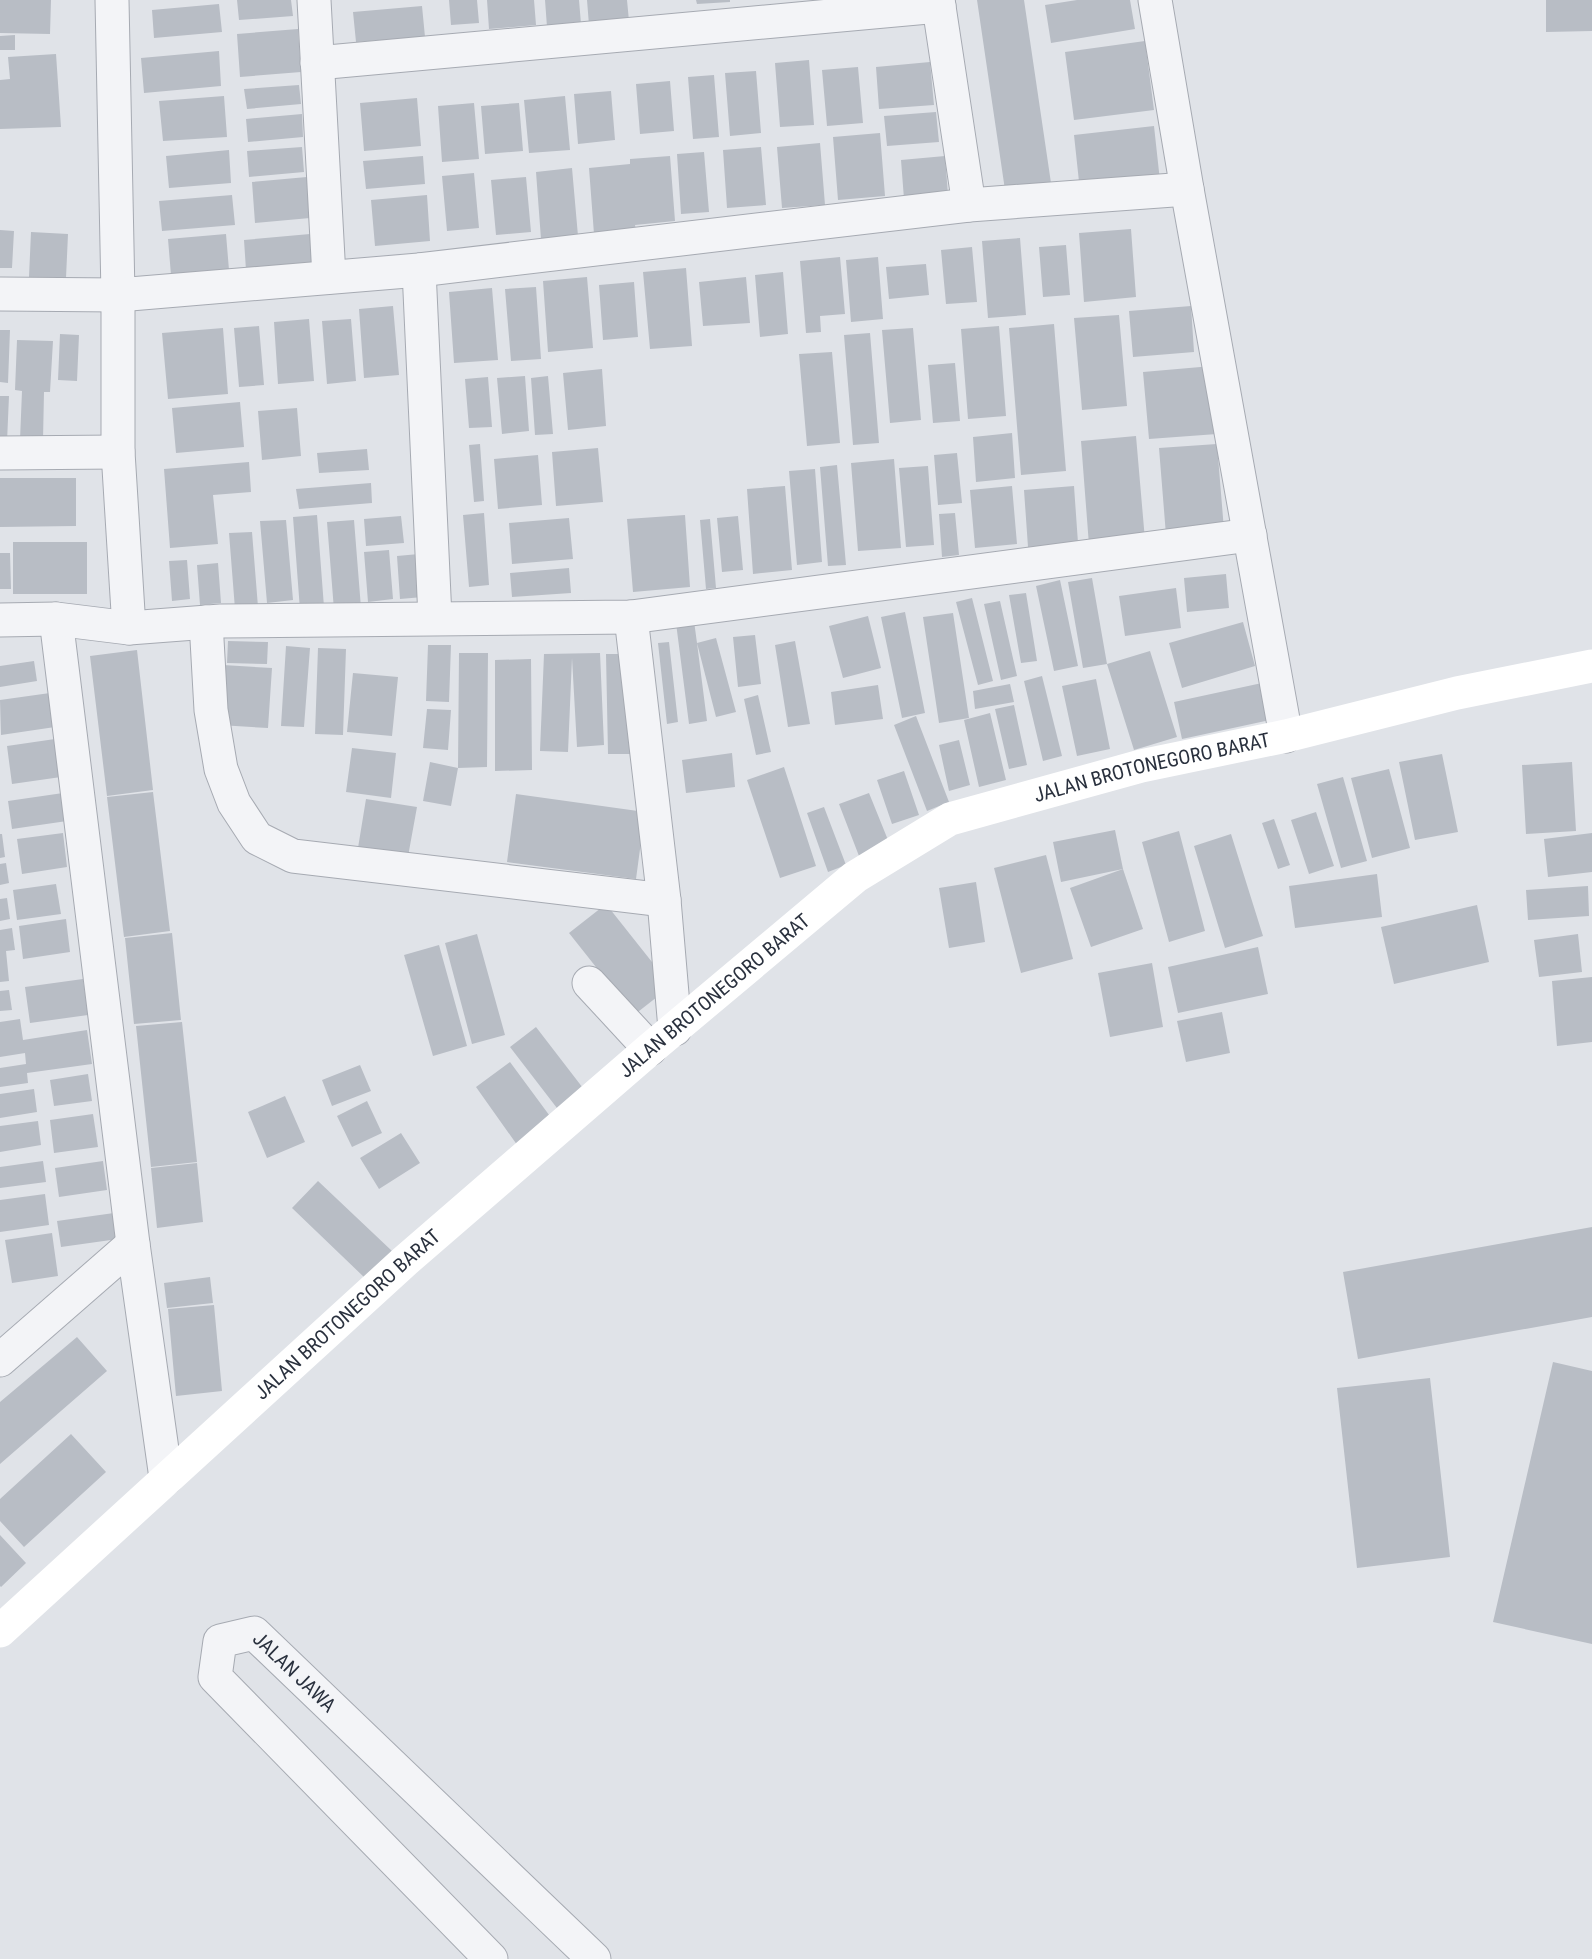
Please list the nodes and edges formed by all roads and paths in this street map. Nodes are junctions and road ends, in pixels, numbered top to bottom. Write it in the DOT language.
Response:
graph roads {
  1 [pos="112,0"];
  2 [pos="314,0"];
  3 [pos="1155,0"];
  4 [pos="938,3"];
  5 [pos="317,63"];
  6 [pos="1187,189"];
  7 [pos="969,205"];
  8 [pos="419,270"];
  9 [pos="330,277"];
  10 [pos="0,294"];
  11 [pos="118,295"];
  12 [pos="118,452"];
  13 [pos="0,453"];
  14 [pos="1250,535"];
  15 [pos="631,617"];
  16 [pos="435,618"];
  17 [pos="56,619"];
  18 [pos="0,620"];
  19 [pos="206,622"];
  20 [pos="129,628"];
  21 [pos="1592,666"];
  22 [pos="1286,736"];
  23 [pos="664,900"];
  24 [pos="589,983"];
  25 [pos="662,1039"];
  26 [pos="133,1244"];
  27 [pos="0,1359"];
  28 [pos="166,1478"];
  29 [pos="0,1631"];
  30 [pos="491,1959"];
  31 [pos="594,1959"];
  1 -- 11 [label="street"];
  2 -- 5 [label="street"];
  3 -- 6 [label="street"];
  4 -- 5 [label="street"];
  4 -- 7 [label="street"];
  5 -- 9 [label="street"];
  6 -- 7 [label="street"];
  6 -- 14 [label="street"];
  7 -- 8 [label="street"];
  8 -- 9 [label="street"];
  8 -- 16 [label="street"];
  9 -- 11 [label="street"];
  10 -- 11 [label="street"];
  11 -- 12 [label="street"];
  12 -- 13 [label="street"];
  12 -- 20 [label="street"];
  14 -- 15 [label="street"];
  14 -- 22 [label="street"];
  15 -- 16 [label="street"];
  15 -- 23 [label="street"];
  16 -- 19 [label="street"];
  17 -- 18 [label="street"];
  17 -- 20 [label="street"];
  17 -- 26 [label="street"];
  19 -- 20 [label="street"];
  19 -- 23 [label="street"];
  21 -- 22 [label="main road, JALAN BROTONEGORO BARAT"];
  22 -- 25 [label="main road, JALAN BROTONEGORO BARAT"];
  23 -- 25 [label="street"];
  24 -- 25 [label="street"];
  25 -- 28 [label="main road, JALAN BROTONEGORO BARAT"];
  26 -- 27 [label="street"];
  26 -- 28 [label="street"];
  28 -- 29 [label="main road, JALAN BROTONEGORO BARAT"];
  30 -- 31 [label="street, JALAN JAWA"];
}
